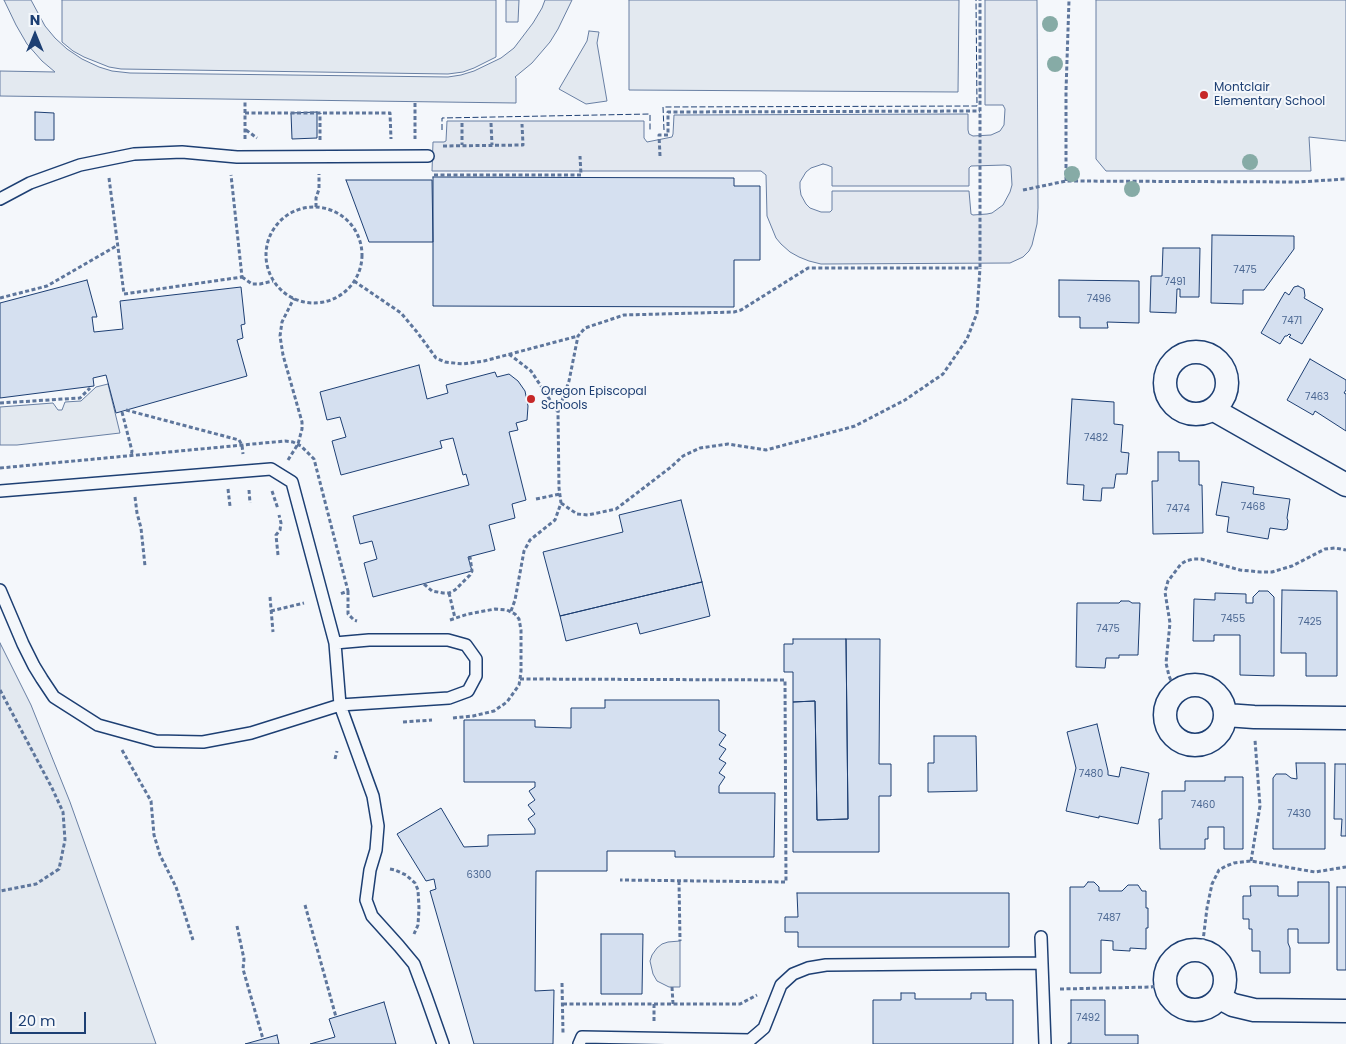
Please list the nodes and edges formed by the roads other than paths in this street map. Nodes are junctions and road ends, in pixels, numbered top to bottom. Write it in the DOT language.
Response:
graph roads {
  1 [pos="428,156"];
  2 [pos="0,198"];
  3 [pos="1214,410"];
  4 [pos="1346,485"];
  5 [pos="0,491"];
  6 [pos="0,590"];
  7 [pos="335,643"];
  8 [pos="340,705"];
  9 [pos="1226,715"];
  10 [pos="1346,718"];
  11 [pos="1041,937"];
  12 [pos="1042,963"];
  13 [pos="1220,998"];
  14 [pos="1346,1011"];
  15 [pos="443,1044"];
  16 [pos="580,1044"];
  17 [pos="1045,1044"];
  1 -- 2 [label="lane"];
  3 -- 4 [label="street"];
  5 -- 7 [label="lane"];
  6 -- 8 [label="lane"];
  7 -- 8 [label="lane"];
  7 -- 8 [label="lane"];
  8 -- 15 [label="lane"];
  9 -- 9 [label="street"];
  9 -- 10 [label="street"];
  11 -- 12 [label="lane"];
  12 -- 16 [label="lane"];
  12 -- 17 [label="lane"];
  13 -- 13 [label="street"];
  13 -- 14 [label="street"];
}
